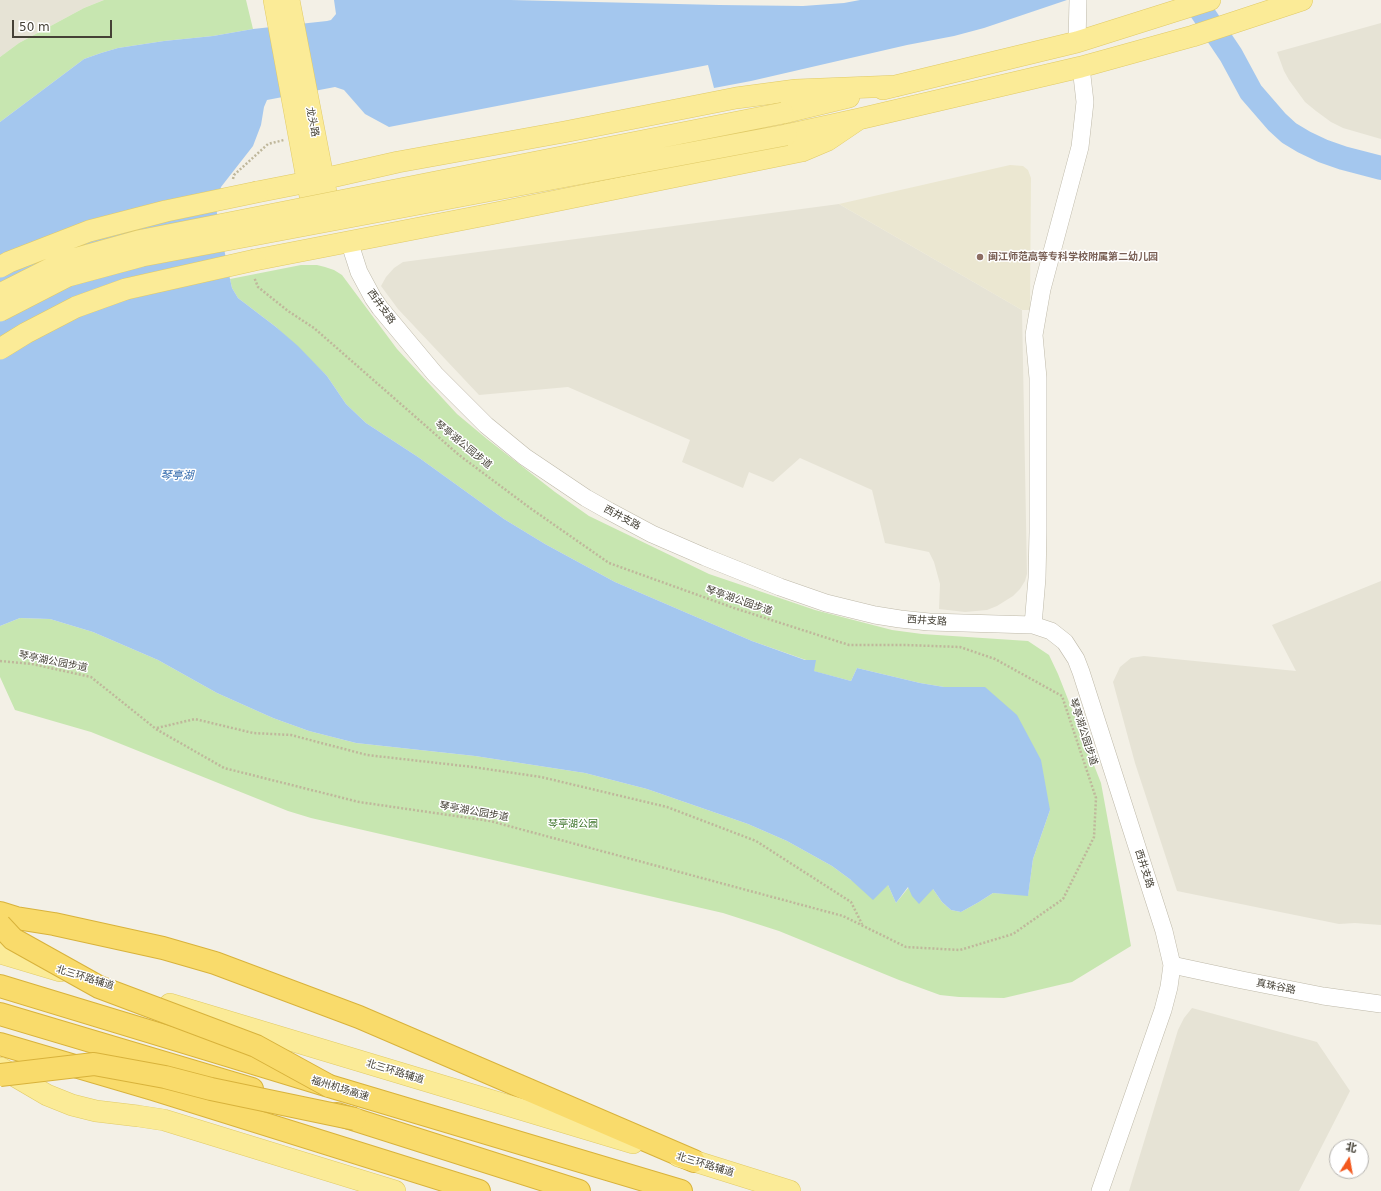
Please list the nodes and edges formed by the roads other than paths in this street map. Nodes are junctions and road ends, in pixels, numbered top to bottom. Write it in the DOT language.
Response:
graph roads {
  1 [pos="274,0"];
  2 [pos="289,0"];
  3 [pos="1078,0"];
  4 [pos="1210,0"];
  5 [pos="1302,0"];
  6 [pos="1077,42"];
  7 [pos="1081,67"];
  8 [pos="896,86"];
  9 [pos="301,106"];
  10 [pos="860,119"];
  11 [pos="464,150"];
  12 [pos="315,181"];
  13 [pos="486,215"];
  14 [pos="336,244"];
  15 [pos="0,267"];
  16 [pos="0,294"];
  17 [pos="0,311"];
  18 [pos="0,348"];
  19 [pos="1033,625"];
  20 [pos="0,913"];
  21 [pos="0,925"];
  22 [pos="0,953"];
  23 [pos="1172,965"];
  24 [pos="0,986"];
  25 [pos="1381,1004"];
  26 [pos="0,1014"];
  27 [pos="4,1045"];
  28 [pos="0,1068"];
  29 [pos="0,1074"];
  30 [pos="329,1086"];
  31 [pos="355,1119"];
  32 [pos="694,1161"];
  33 [pos="395,1191"];
  34 [pos="479,1191"];
  35 [pos="579,1191"];
  36 [pos="681,1191"];
  37 [pos="790,1191"];
  38 [pos="1100,1191"];
  1 -- 9 [label="main road, 龙头路"];
  2 -- 9 [label="main road, 龙头路"];
  3 -- 6 [label="street"];
  4 -- 6 [label="main road"];
  5 -- 7 [label="main road"];
  6 -- 8 [label="main road"];
  7 -- 10 [label="main road"];
  7 -- 19 [label="street"];
  8 -- 11 [label="main road"];
  8 -- 16 [label="main road, bridge"];
  9 -- 12 [label="main road, 龙头路"];
  9 -- 12 [label="main road, 龙头路"];
  10 -- 13 [label="main road"];
  10 -- 17 [label="main road, bridge"];
  11 -- 12 [label="main road"];
  11 -- 13 [label="main road"];
  12 -- 14 [label="main road"];
  12 -- 15 [label="main road, bridge"];
  13 -- 14 [label="main road"];
  14 -- 18 [label="main road, bridge"];
  14 -- 19 [label="street, 西井支路"];
  19 -- 23 [label="street, 西井支路"];
  20 -- 32 [label="highway"];
  21 -- 30 [label="highway, bridge"];
  22 -- 32 [label="main road, 北三环路辅道"];
  23 -- 25 [label="street, 真珠谷路"];
  23 -- 38 [label="street, 西井支路"];
  24 -- 30 [label="highway, 福州机场高速, bridge"];
  26 -- 31 [label="highway, bridge"];
  27 -- 34 [label="highway"];
  28 -- 33 [label="main road"];
  29 -- 31 [label="highway, bridge"];
  30 -- 36 [label="highway, 福州机场高速"];
  31 -- 35 [label="highway"];
  32 -- 37 [label="main road, 北三环路辅道"];
}
